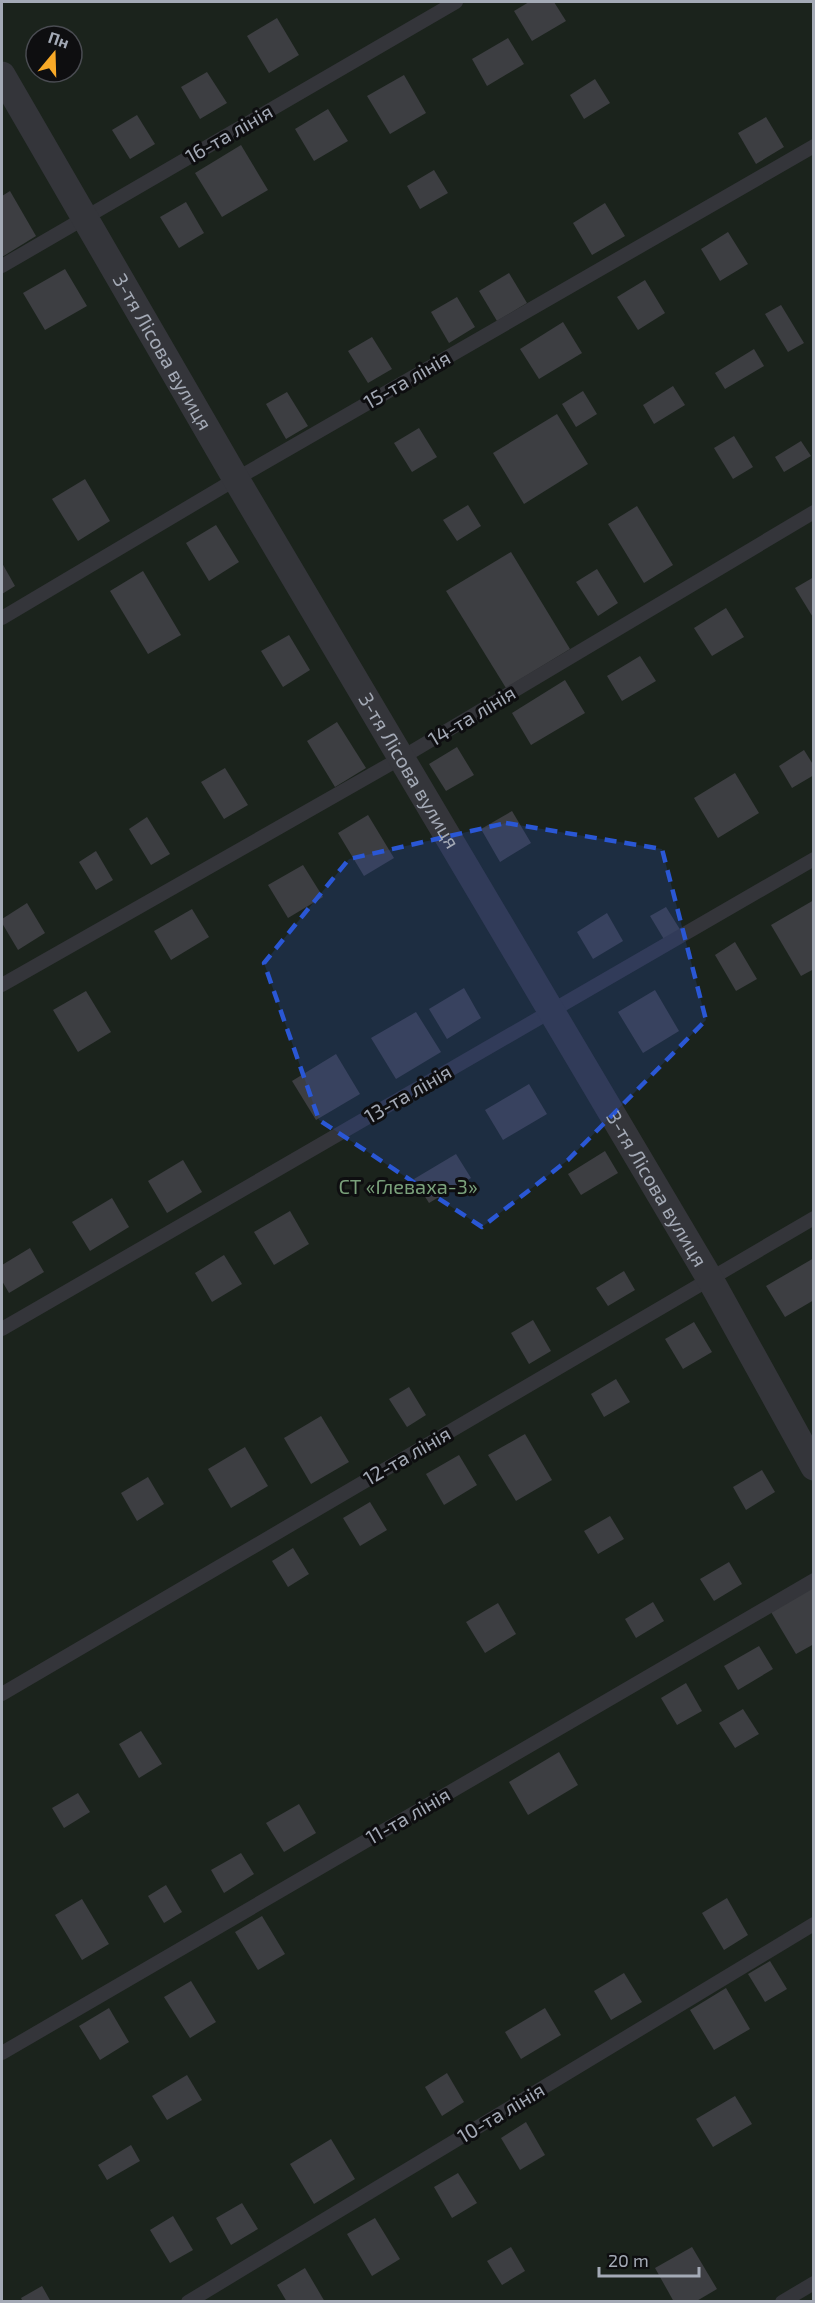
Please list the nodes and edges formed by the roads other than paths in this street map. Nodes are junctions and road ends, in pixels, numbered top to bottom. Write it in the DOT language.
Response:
graph roads {
  1 [pos="456,2"];
  2 [pos="2,75"];
  3 [pos="813,146"];
  4 [pos="85,219"];
  5 [pos="2,266"];
  6 [pos="236,479"];
  7 [pos="813,512"];
  8 [pos="2,618"];
  9 [pos="402,758"];
  10 [pos="813,859"];
  11 [pos="2,985"];
  12 [pos="551,1012"];
  13 [pos="813,1218"];
  14 [pos="710,1279"];
  15 [pos="2,1329"];
  16 [pos="813,1467"];
  17 [pos="813,1580"];
  18 [pos="2,1694"];
  19 [pos="813,1924"];
  20 [pos="2,2053"];
  21 [pos="813,2283"];
  22 [pos="188,2301"];
  23 [pos="782,2301"];
  1 -- 4 [label="lane, 16-та лінія"];
  2 -- 4 [label="street, 3-тя Лісова вулиця"];
  3 -- 6 [label="lane, 15-та лінія"];
  4 -- 5 [label="lane, 16-та лінія"];
  4 -- 6 [label="street, 3-тя Лісова вулиця"];
  6 -- 8 [label="lane, 15-та лінія"];
  6 -- 9 [label="street, 3-тя Лісова вулиця"];
  7 -- 9 [label="lane, 14-та лінія"];
  9 -- 11 [label="lane, 14-та лінія"];
  9 -- 12 [label="street, 3-тя Лісова вулиця"];
  10 -- 12 [label="lane, 13-та лінія"];
  12 -- 14 [label="street, 3-тя Лісова вулиця"];
  12 -- 15 [label="lane, 13-та лінія"];
  13 -- 14 [label="lane, 12-та лінія"];
  14 -- 16 [label="street, 3-тя Лісова вулиця"];
  14 -- 18 [label="lane, 12-та лінія"];
  17 -- 20 [label="lane, 11-та лінія"];
  19 -- 22 [label="lane, 10-та лінія"];
  21 -- 23 [label="lane"];
}
